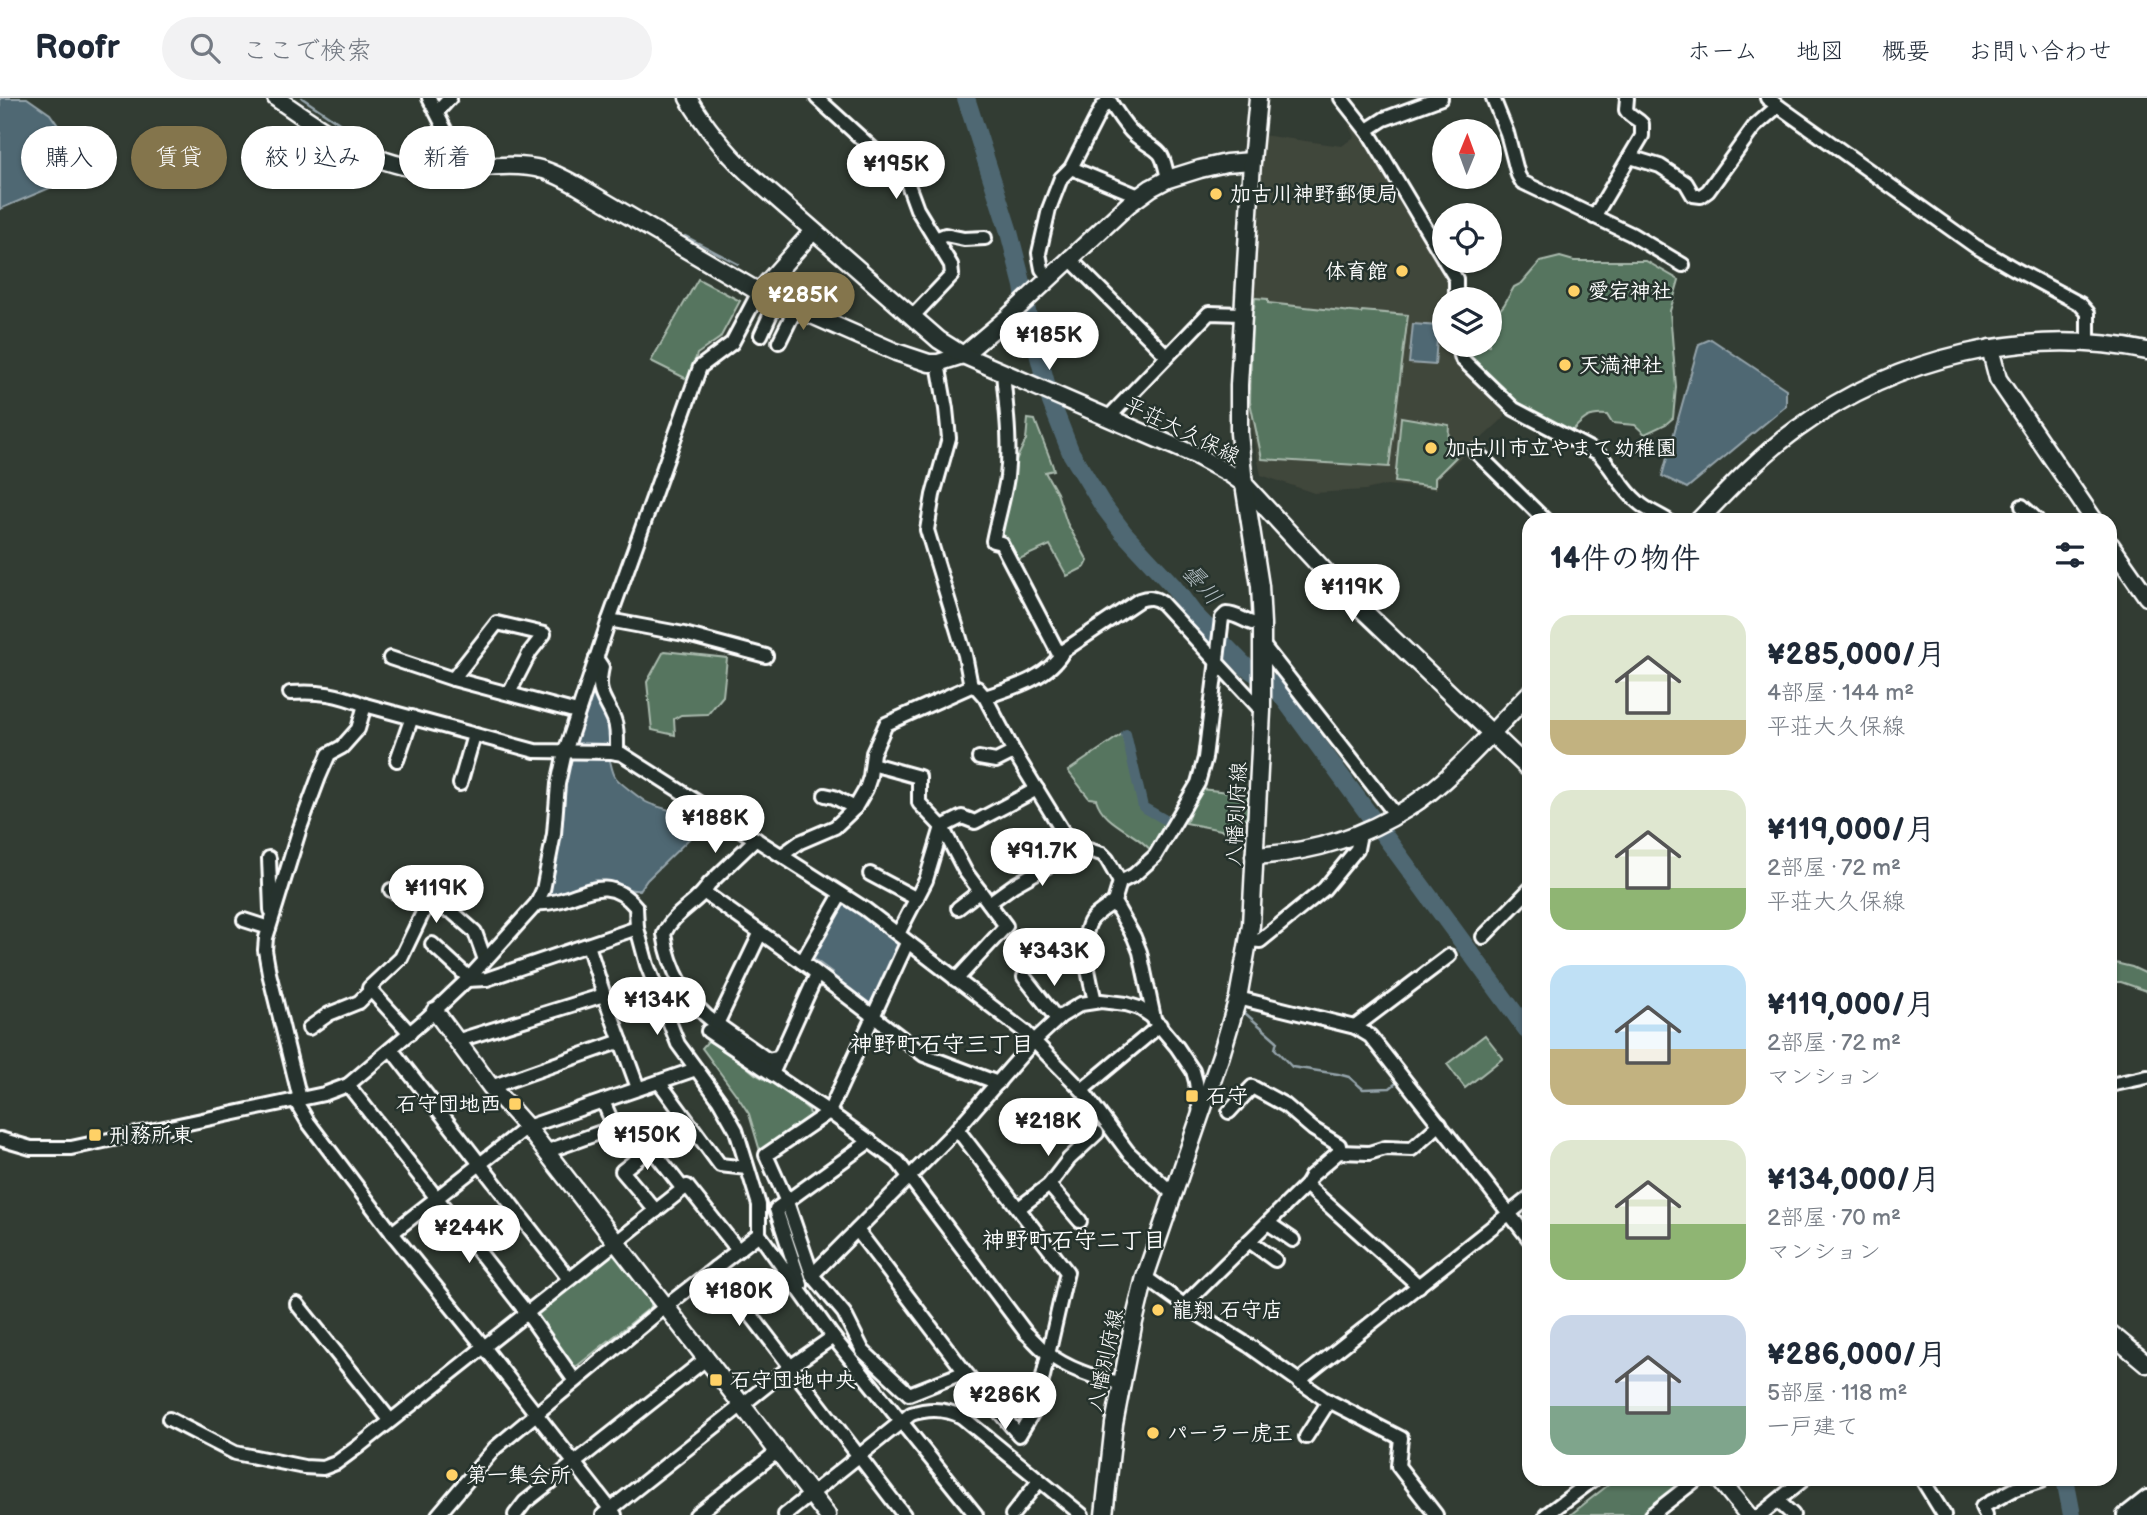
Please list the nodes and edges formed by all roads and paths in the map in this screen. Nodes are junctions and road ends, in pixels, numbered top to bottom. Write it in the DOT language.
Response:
graph roads {
  1 [pos="276,98"];
  2 [pos="429,98"];
  3 [pos="450,98"];
  4 [pos="688,98"];
  5 [pos="817,98"];
  6 [pos="1258,98"];
  7 [pos="1341,98"];
  8 [pos="1441,98"];
  9 [pos="1493,98"];
  10 [pos="1627,98"];
  11 [pos="1109,101"];
  12 [pos="1773,102"];
  13 [pos="437,112"];
  14 [pos="444,126"];
  15 [pos="1367,130"];
  16 [pos="1630,157"];
  17 [pos="1252,161"];
  18 [pos="399,164"];
  19 [pos="1071,168"];
  20 [pos="495,169"];
  21 [pos="1168,179"];
  22 [pos="1139,196"];
  23 [pos="1594,217"];
  24 [pos="813,231"];
  25 [pos="985,238"];
  26 [pos="935,239"];
  27 [pos="1432,240"];
  28 [pos="1070,259"];
  29 [pos="1683,265"];
  30 [pos="1045,281"];
  31 [pos="759,292"];
  32 [pos="777,300"];
  33 [pos="796,308"];
  34 [pos="1242,314"];
  35 [pos="912,317"];
  36 [pos="761,335"];
  37 [pos="779,342"];
  38 [pos="2088,343"];
  39 [pos="1990,348"];
  40 [pos="2147,351"];
  41 [pos="963,355"];
  42 [pos="1167,356"];
  43 [pos="1461,357"];
  44 [pos="938,363"];
  45 [pos="1005,374"];
  46 [pos="1108,418"];
  47 [pos="1475,451"];
  48 [pos="1244,484"];
  49 [pos="2022,506"];
  50 [pos="1538,513"];
  51 [pos="1654,513"];
  52 [pos="1706,513"];
  53 [pos="2030,513"];
  54 [pos="2089,513"];
  55 [pos="2117,554"];
  56 [pos="2147,597"];
  57 [pos="609,620"];
  58 [pos="1262,624"];
  59 [pos="1262,643"];
  60 [pos="766,656"];
  61 [pos="1060,656"];
  62 [pos="390,658"];
  63 [pos="596,658"];
  64 [pos="1216,662"];
  65 [pos="453,679"];
  66 [pos="971,686"];
  67 [pos="290,693"];
  68 [pos="509,693"];
  69 [pos="985,697"];
  70 [pos="1522,701"];
  71 [pos="365,705"];
  72 [pos="1262,711"];
  73 [pos="577,712"];
  74 [pos="412,717"];
  75 [pos="1491,732"];
  76 [pos="474,735"];
  77 [pos="1014,751"];
  78 [pos="565,752"];
  79 [pos="618,753"];
  80 [pos="978,758"];
  81 [pos="397,761"];
  82 [pos="1522,762"];
  83 [pos="872,764"];
  84 [pos="460,784"];
  85 [pos="1037,789"];
  86 [pos="825,795"];
  87 [pos="855,807"];
  88 [pos="1396,815"];
  89 [pos="942,827"];
  90 [pos="1360,834"];
  91 [pos="756,839"];
  92 [pos="1078,849"];
  93 [pos="782,855"];
  94 [pos="1254,856"];
  95 [pos="269,858"];
  96 [pos="870,874"];
  97 [pos="1120,882"];
  98 [pos="391,890"];
  99 [pos="980,891"];
  100 [pos="705,893"];
  101 [pos="841,894"];
  102 [pos="1522,896"];
  103 [pos="916,899"];
  104 [pos="1114,902"];
  105 [pos="537,903"];
  106 [pos="989,903"];
  107 [pos="426,906"];
  108 [pos="958,908"];
  109 [pos="244,920"];
  110 [pos="270,925"];
  111 [pos="637,928"];
  112 [pos="760,934"];
  113 [pos="1483,937"];
  114 [pos="903,938"];
  115 [pos="1249,940"];
  116 [pos="432,944"];
  117 [pos="588,945"];
  118 [pos="1449,956"];
  119 [pos="485,960"];
  120 [pos="802,962"];
  121 [pos="817,974"];
  122 [pos="1024,977"];
  123 [pos="468,979"];
  124 [pos="956,980"];
  125 [pos="371,990"];
  126 [pos="604,995"];
  127 [pos="1238,999"];
  128 [pos="1095,1001"];
  129 [pos="435,1011"];
  130 [pos="873,1015"];
  131 [pos="1058,1019"];
  132 [pos="1157,1022"];
  133 [pos="1355,1027"];
  134 [pos="309,1028"];
  135 [pos="712,1028"];
  136 [pos="410,1033"];
  137 [pos="456,1041"];
  138 [pos="621,1041"];
  139 [pos="1033,1042"];
  140 [pos="391,1049"];
  141 [pos="778,1058"];
  142 [pos="695,1069"];
  143 [pos="772,1074"];
  144 [pos="2147,1077"];
  145 [pos="659,1082"];
  146 [pos="998,1083"];
  147 [pos="2117,1083"];
  148 [pos="348,1085"];
  149 [pos="491,1087"];
  150 [pos="638,1088"];
  151 [pos="1082,1090"];
  152 [pos="297,1100"];
  153 [pos="603,1101"];
  154 [pos="829,1112"];
  155 [pos="1229,1112"];
  156 [pos="1200,1114"];
  157 [pos="1440,1124"];
  158 [pos="527,1127"];
  159 [pos="957,1129"];
  160 [pos="1097,1133"];
  161 [pos="0,1139"];
  162 [pos="870,1141"];
  163 [pos="545,1152"];
  164 [pos="1339,1152"];
  165 [pos="480,1164"];
  166 [pos="747,1168"];
  167 [pos="908,1176"];
  168 [pos="1049,1185"];
  169 [pos="1306,1185"];
  170 [pos="683,1189"];
  171 [pos="1174,1195"];
  172 [pos="437,1198"];
  173 [pos="787,1202"];
  174 [pos="1522,1203"];
  175 [pos="1019,1208"];
  176 [pos="656,1211"];
  177 [pos="1508,1214"];
  178 [pos="1080,1221"];
  179 [pos="1268,1223"];
  180 [pos="857,1230"];
  181 [pos="1522,1231"];
  182 [pos="392,1233"];
  183 [pos="760,1234"];
  184 [pos="1293,1240"];
  185 [pos="1249,1241"];
  186 [pos="616,1242"];
  187 [pos="738,1250"];
  188 [pos="1275,1260"];
  189 [pos="715,1268"];
  190 [pos="812,1275"];
  191 [pos="1145,1277"];
  192 [pos="569,1279"];
  193 [pos="1419,1286"];
  194 [pos="806,1299"];
  195 [pos="297,1304"];
  196 [pos="666,1306"];
  197 [pos="1184,1306"];
  198 [pos="527,1312"];
  199 [pos="833,1336"];
  200 [pos="2117,1339"];
  201 [pos="484,1347"];
  202 [pos="1047,1353"];
  203 [pos="706,1359"];
  204 [pos="2147,1364"];
  205 [pos="790,1367"];
  206 [pos="965,1372"];
  207 [pos="575,1381"];
  208 [pos="1121,1383"];
  209 [pos="1300,1383"];
  210 [pos="1329,1401"];
  211 [pos="743,1404"];
  212 [pos="536,1414"];
  213 [pos="169,1419"];
  214 [pos="390,1420"];
  215 [pos="901,1422"];
  216 [pos="1306,1437"];
  217 [pos="778,1451"];
  218 [pos="858,1455"];
  219 [pos="574,1464"];
  220 [pos="1039,1482"];
  221 [pos="1585,1486"];
  222 [pos="1688,1486"];
  223 [pos="1725,1486"];
  224 [pos="1796,1486"];
  225 [pos="1926,1486"];
  226 [pos="2025,1486"];
  227 [pos="811,1494"];
  228 [pos="2147,1497"];
  229 [pos="1778,1501"];
  230 [pos="2147,1510"];
  231 [pos="609,1513"];
  232 [pos="1018,1513"];
  233 [pos="439,1515"];
  234 [pos="515,1515"];
  235 [pos="695,1515"];
  236 [pos="785,1515"];
  237 [pos="827,1515"];
  238 [pos="904,1515"];
  239 [pos="976,1515"];
  240 [pos="1082,1515"];
  241 [pos="1104,1515"];
  242 [pos="1436,1515"];
  243 [pos="1546,1515"];
  244 [pos="1651,1515"];
  245 [pos="1748,1515"];
  246 [pos="1760,1515"];
  247 [pos="1793,1515"];
  248 [pos="1944,1515"];
  249 [pos="1986,1515"];
  250 [pos="2124,1515"];
  251 [pos="2140,1515"];
  1 -- 18 [label="street"];
  2 -- 13 [label="street"];
  3 -- 13 [label="street"];
  4 -- 24 [label="street, 平荘大久保線"];
  5 -- 26 [label="street"];
  6 -- 17 [label="street, 八幡別府線"];
  7 -- 15 [label="street"];
  8 -- 15 [label="street"];
  9 -- 23 [label="street"];
  10 -- 16 [label="street"];
  11 -- 19 [label="street"];
  11 -- 21 [label="street"];
  12 -- 16 [label="street"];
  12 -- 38 [label="street"];
  13 -- 14 [label="street"];
  15 -- 27 [label="street"];
  16 -- 23 [label="street"];
  17 -- 21 [label="street"];
  17 -- 34 [label="street, 八幡別府線"];
  19 -- 22 [label="street"];
  19 -- 30 [label="street"];
  20 -- 31 [label="street"];
  21 -- 22 [label="street"];
  22 -- 28 [label="street"];
  23 -- 29 [label="street"];
  24 -- 31 [label="street"];
  24 -- 35 [label="street, 平荘大久保線"];
  25 -- 26 [label="street"];
  26 -- 35 [label="street"];
  28 -- 30 [label="street"];
  28 -- 42 [label="street"];
  30 -- 41 [label="street"];
  31 -- 32 [label="street"];
  31 -- 57 [label="street"];
  32 -- 33 [label="street"];
  32 -- 36 [label="street"];
  33 -- 37 [label="street"];
  33 -- 44 [label="street"];
  34 -- 42 [label="street"];
  34 -- 48 [label="street, 八幡別府線"];
  35 -- 41 [label="street, 平荘大久保線"];
  38 -- 39 [label="street"];
  38 -- 40 [label="street"];
  39 -- 52 [label="street"];
  39 -- 54 [label="street"];
  41 -- 44 [label="street"];
  41 -- 45 [label="street, 平荘大久保線"];
  42 -- 46 [label="street"];
  43 -- 51 [label="street"];
  44 -- 66 [label="street"];
  45 -- 46 [label="street, 平荘大久保線"];
  45 -- 61 [label="street"];
  46 -- 48 [label="street, 平荘大久保線"];
  47 -- 50 [label="street"];
  48 -- 58 [label="street, 八幡別府線"];
  48 -- 75 [label="street, 平荘大久保線"];
  49 -- 53 [label="street"];
  55 -- 56 [label="street"];
  57 -- 60 [label="street"];
  57 -- 63 [label="street"];
  58 -- 59 [label="street, 八幡別府線"];
  58 -- 64 [label="street"];
  59 -- 72 [label="street, 八幡別府線"];
  59 -- 88 [label="street"];
  61 -- 64 [label="street"];
  61 -- 69 [label="street"];
  62 -- 65 [label="street"];
  63 -- 73 [label="street"];
  63 -- 79 [label="street"];
  64 -- 72 [label="street"];
  64 -- 97 [label="street"];
  65 -- 68 [label="street"];
  65 -- 68 [label="street"];
  66 -- 69 [label="street"];
  66 -- 83 [label="street"];
  67 -- 71 [label="street"];
  68 -- 73 [label="street"];
  69 -- 77 [label="street"];
  70 -- 75 [label="street"];
  71 -- 74 [label="street"];
  71 -- 110 [label="street"];
  72 -- 94 [label="street, 八幡別府線"];
  73 -- 78 [label="street"];
  74 -- 76 [label="street"];
  74 -- 81 [label="street"];
  75 -- 82 [label="street, 平荘大久保線"];
  75 -- 88 [label="street"];
  76 -- 78 [label="street"];
  76 -- 84 [label="street"];
  77 -- 80 [label="street"];
  77 -- 85 [label="street"];
  78 -- 79 [label="street"];
  78 -- 105 [label="street"];
  79 -- 91 [label="street"];
  83 -- 87 [label="street"];
  83 -- 89 [label="street"];
  85 -- 89 [label="street"];
  85 -- 92 [label="street"];
  86 -- 87 [label="street"];
  87 -- 93 [label="street"];
  88 -- 90 [label="street"];
  89 -- 99 [label="street"];
  89 -- 103 [label="street"];
  90 -- 94 [label="street"];
  90 -- 115 [label="street"];
  91 -- 93 [label="street"];
  91 -- 100 [label="street"];
  92 -- 97 [label="street"];
  92 -- 106 [label="street"];
  93 -- 101 [label="street"];
  94 -- 115 [label="street, 八幡別府線"];
  95 -- 110 [label="street"];
  96 -- 103 [label="street"];
  97 -- 104 [label="street"];
  98 -- 107 [label="street"];
  99 -- 106 [label="street"];
  99 -- 108 [label="street"];
  100 -- 112 [label="street"];
  100 -- 135 [label="street"];
  101 -- 114 [label="street"];
  101 -- 120 [label="street"];
  102 -- 113 [label="street"];
  103 -- 114 [label="street"];
  104 -- 128 [label="street"];
  104 -- 132 [label="street"];
  105 -- 111 [label="street"];
  105 -- 119 [label="street"];
  106 -- 124 [label="street"];
  107 -- 119 [label="street"];
  107 -- 125 [label="street"];
  109 -- 110 [label="street"];
  110 -- 152 [label="street"];
  111 -- 117 [label="street"];
  111 -- 142 [label="street"];
  112 -- 120 [label="street"];
  112 -- 135 [label="street"];
  114 -- 124 [label="street"];
  114 -- 130 [label="street"];
  115 -- 127 [label="street, 八幡別府線"];
  116 -- 123 [label="street"];
  117 -- 123 [label="street"];
  117 -- 126 [label="street"];
  118 -- 133 [label="street"];
  119 -- 123 [label="street"];
  120 -- 121 [label="street"];
  121 -- 130 [label="street"];
  121 -- 141 [label="street"];
  122 -- 131 [label="street"];
  123 -- 129 [label="street"];
  124 -- 139 [label="street"];
  125 -- 134 [label="street"];
  125 -- 136 [label="street"];
  126 -- 137 [label="street"];
  126 -- 138 [label="street"];
  127 -- 133 [label="street"];
  127 -- 156 [label="street, 八幡別府線"];
  128 -- 131 [label="street"];
  128 -- 132 [label="street"];
  129 -- 136 [label="street"];
  129 -- 137 [label="street"];
  130 -- 146 [label="street"];
  130 -- 154 [label="street"];
  131 -- 139 [label="street"];
  132 -- 151 [label="street"];
  132 -- 156 [label="street"];
  133 -- 157 [label="street"];
  135 -- 141 [label="street"];
  135 -- 143 [label="street"];
  136 -- 140 [label="street"];
  137 -- 149 [label="street"];
  138 -- 149 [label="street"];
  138 -- 150 [label="street"];
  139 -- 146 [label="street"];
  139 -- 151 [label="street"];
  140 -- 148 [label="street"];
  140 -- 165 [label="street"];
  141 -- 143 [label="street"];
  142 -- 145 [label="street"];
  142 -- 166 [label="street"];
  143 -- 154 [label="street"];
  144 -- 147 [label="street"];
  145 -- 150 [label="street"];
  145 -- 166 [label="street"];
  146 -- 159 [label="street"];
  148 -- 152 [label="street"];
  148 -- 172 [label="street"];
  149 -- 158 [label="street"];
  150 -- 153 [label="street"];
  151 -- 171 [label="street"];
  152 -- 161 [label="street"];
  152 -- 182 [label="street"];
  153 -- 158 [label="street"];
  153 -- 163 [label="street"];
  154 -- 162 [label="street"];
  154 -- 173 [label="street"];
  155 -- 164 [label="street"];
  156 -- 171 [label="street, 八幡別府線"];
  157 -- 164 [label="street"];
  157 -- 177 [label="street"];
  158 -- 163 [label="street"];
  158 -- 165 [label="street"];
  159 -- 167 [label="street"];
  159 -- 175 [label="street"];
  160 -- 168 [label="street"];
  162 -- 167 [label="street"];
  162 -- 173 [label="street"];
  163 -- 186 [label="street"];
  164 -- 169 [label="street"];
  165 -- 172 [label="street"];
  165 -- 192 [label="street"];
  166 -- 183 [label="street"];
  167 -- 180 [label="street"];
  167 -- 202 [label="street"];
  168 -- 175 [label="street"];
  168 -- 178 [label="street"];
  169 -- 179 [label="street"];
  169 -- 193 [label="street"];
  170 -- 176 [label="street"];
  170 -- 176 [label="street"];
  170 -- 187 [label="street"];
  171 -- 191 [label="street, 八幡別府線"];
  172 -- 182 [label="street"];
  172 -- 198 [label="street"];
  173 -- 190 [label="street"];
  173 -- 194 [label="street"];
  174 -- 177 [label="street"];
  175 -- 202 [label="street"];
  176 -- 186 [label="street"];
  177 -- 181 [label="street"];
  177 -- 193 [label="street"];
  179 -- 184 [label="street"];
  179 -- 185 [label="street"];
  180 -- 190 [label="street"];
  180 -- 206 [label="street"];
  182 -- 201 [label="street"];
  183 -- 187 [label="street"];
  183 -- 194 [label="street"];
  185 -- 188 [label="street"];
  185 -- 197 [label="street"];
  186 -- 192 [label="street"];
  186 -- 196 [label="street"];
  187 -- 189 [label="street"];
  189 -- 196 [label="street"];
  189 -- 205 [label="street"];
  190 -- 206 [label="street"];
  191 -- 197 [label="street"];
  191 -- 208 [label="street, 八幡別府線"];
  192 -- 198 [label="street"];
  193 -- 209 [label="street"];
  194 -- 199 [label="street"];
  195 -- 214 [label="street"];
  196 -- 203 [label="street"];
  196 -- 207 [label="street"];
  197 -- 209 [label="street"];
  198 -- 201 [label="street"];
  198 -- 207 [label="street"];
  199 -- 205 [label="street"];
  199 -- 215 [label="street"];
  200 -- 204 [label="street"];
  201 -- 212 [label="street"];
  201 -- 214 [label="street"];
  202 -- 206 [label="street"];
  202 -- 208 [label="street"];
  203 -- 211 [label="street"];
  203 -- 219 [label="street"];
  205 -- 211 [label="street"];
  205 -- 218 [label="street"];
  207 -- 212 [label="street"];
  208 -- 241 [label="street, 八幡別府線"];
  209 -- 210 [label="street"];
  210 -- 216 [label="street"];
  210 -- 242 [label="street"];
  211 -- 217 [label="street"];
  211 -- 231 [label="street"];
  212 -- 219 [label="street"];
  212 -- 233 [label="street"];
  213 -- 214 [label="street"];
  215 -- 218 [label="street"];
  215 -- 220 [label="street"];
  215 -- 239 [label="street"];
  217 -- 227 [label="street"];
  217 -- 235 [label="street"];
  218 -- 227 [label="street"];
  218 -- 238 [label="street"];
  219 -- 231 [label="street"];
  219 -- 234 [label="street"];
  220 -- 232 [label="street"];
  220 -- 240 [label="street"];
  221 -- 243 [label="street"];
  222 -- 244 [label="street"];
  223 -- 245 [label="street"];
  224 -- 229 [label="street"];
  225 -- 248 [label="street"];
  226 -- 249 [label="street"];
  227 -- 236 [label="street"];
  227 -- 237 [label="street"];
  228 -- 250 [label="street"];
  229 -- 246 [label="street"];
  229 -- 247 [label="street"];
  230 -- 251 [label="highway"];
}
